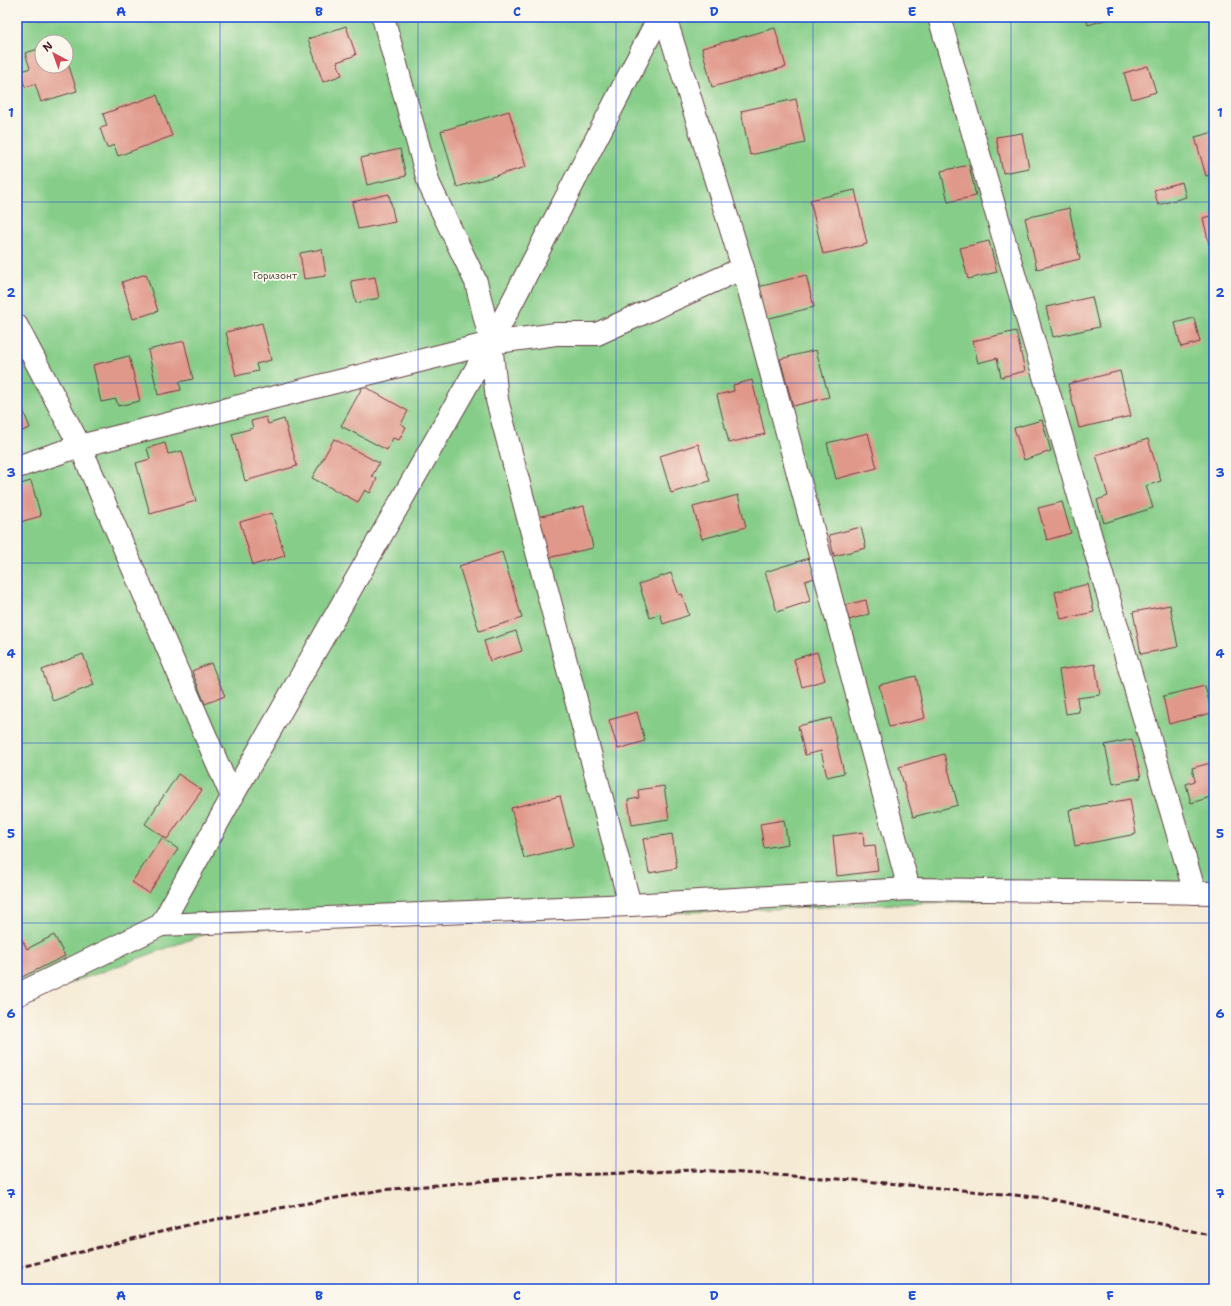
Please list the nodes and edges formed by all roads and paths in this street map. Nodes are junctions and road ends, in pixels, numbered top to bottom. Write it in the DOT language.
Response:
graph roads {
  1 [pos="383,17"];
  2 [pos="659,17"];
  3 [pos="665,17"];
  4 [pos="939,17"];
  5 [pos="743,268"];
  6 [pos="17,326"];
  7 [pos="491,343"];
  8 [pos="80,446"];
  9 [pos="17,467"];
  10 [pos="232,797"];
  11 [pos="909,889"];
  12 [pos="1204,893"];
  13 [pos="630,905"];
  14 [pos="161,925"];
  15 [pos="17,995"];
  1 -- 7 [label="lane"];
  2 -- 7 [label="lane"];
  3 -- 5 [label="lane"];
  4 -- 12 [label="lane"];
  5 -- 7 [label="lane"];
  5 -- 11 [label="lane"];
  6 -- 8 [label="lane"];
  7 -- 8 [label="lane"];
  7 -- 10 [label="lane"];
  7 -- 13 [label="lane"];
  8 -- 9 [label="lane"];
  8 -- 10 [label="lane"];
  10 -- 14 [label="lane"];
  11 -- 12 [label="lane"];
  11 -- 13 [label="lane"];
  13 -- 14 [label="lane"];
  14 -- 15 [label="lane"];
}
